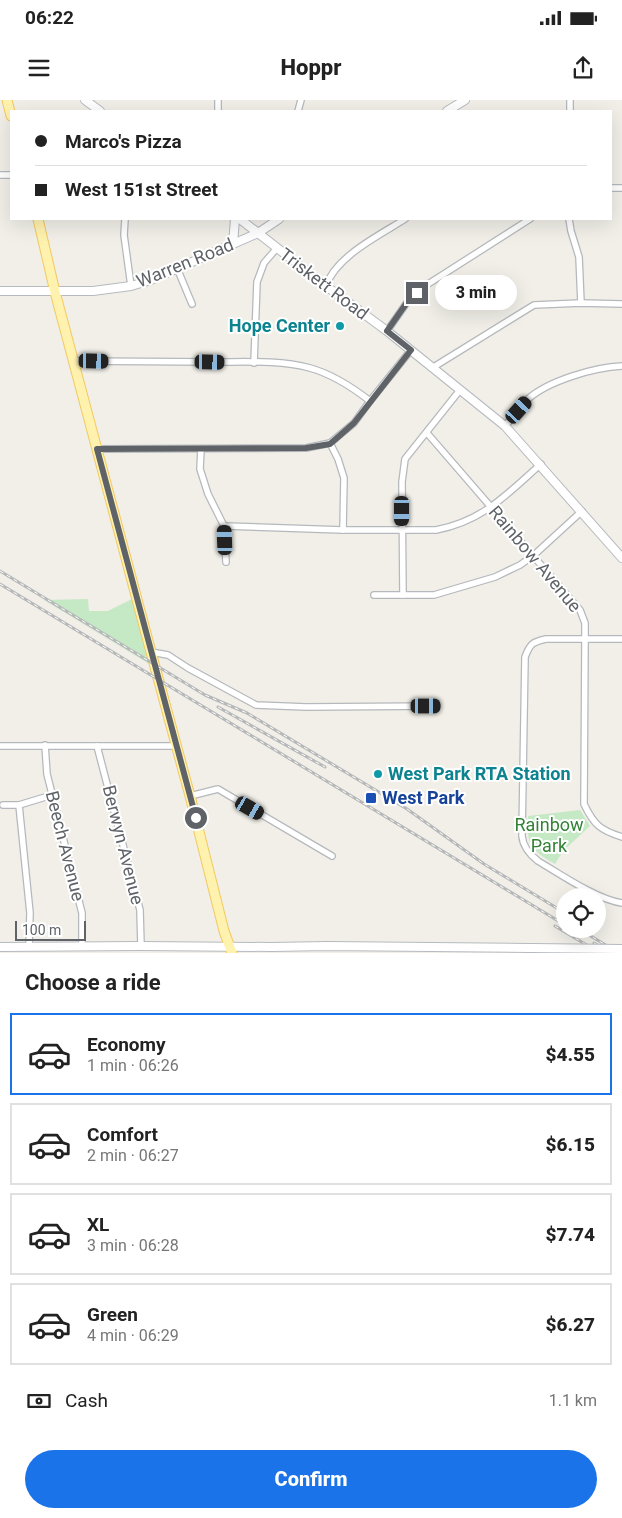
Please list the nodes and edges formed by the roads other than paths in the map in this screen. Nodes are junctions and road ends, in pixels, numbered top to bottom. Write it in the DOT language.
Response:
graph roads {
  1 [pos="85,100"];
  2 [pos="465,100"];
  3 [pos="99,110"];
  4 [pos="449,110"];
  5 [pos="38,220"];
  6 [pos="125,220"];
  7 [pos="235,220"];
  8 [pos="241,220"];
  9 [pos="278,220"];
  10 [pos="403,220"];
  11 [pos="528,220"];
  12 [pos="569,220"];
  13 [pos="258,233"];
  14 [pos="233,244"];
  15 [pos="277,248"];
  16 [pos="177,268"];
  17 [pos="131,286"];
  18 [pos="326,286"];
  19 [pos="0,291"];
  20 [pos="55,292"];
  21 [pos="581,303"];
  22 [pos="192,304"];
  23 [pos="622,304"];
  24 [pos="387,331"];
  25 [pos="411,350"];
  26 [pos="74,360"];
  27 [pos="254,363"];
  28 [pos="622,366"];
  29 [pos="432,368"];
  30 [pos="460,390"];
  31 [pos="370,401"];
  32 [pos="505,426"];
  33 [pos="426,433"];
  34 [pos="330,444"];
  35 [pos="97,449"];
  36 [pos="201,449"];
  37 [pos="540,464"];
  38 [pos="492,507"];
  39 [pos="582,512"];
  40 [pos="224,526"];
  41 [pos="343,530"];
  42 [pos="402,530"];
  43 [pos="534,555"];
  44 [pos="622,558"];
  45 [pos="226,562"];
  46 [pos="374,595"];
  47 [pos="403,595"];
  48 [pos="585,639"];
  49 [pos="622,639"];
  50 [pos="151,652"];
  51 [pos="437,706"];
  52 [pos="0,746"];
  53 [pos="45,746"];
  54 [pos="97,746"];
  55 [pos="176,746"];
  56 [pos="52,795"];
  57 [pos="190,796"];
  58 [pos="3,805"];
  59 [pos="18,805"];
  60 [pos="622,837"];
  61 [pos="332,856"];
  62 [pos="622,903"];
  63 [pos="141,946"];
  64 [pos="0,947"];
  65 [pos="82,947"];
  66 [pos="28,949"];
  67 [pos="622,949"];
  68 [pos="230,950"];
  69 [pos="454,950"];
  1 -- 3 [label="main road"];
  2 -- 4 [label="main road"];
  5 -- 20 [label="main road"];
  6 -- 17 [label="street"];
  7 -- 14 [label="main road"];
  8 -- 13 [label="main road, Triskett Road"];
  9 -- 13 [label="main road, Warren Road"];
  10 -- 18 [label="street"];
  11 -- 24 [label="street"];
  12 -- 21 [label="street"];
  13 -- 14 [label="main road, Warren Road"];
  13 -- 15 [label="main road, Triskett Road"];
  14 -- 16 [label="main road, Warren Road"];
  15 -- 18 [label="main road, Triskett Road"];
  15 -- 27 [label="street"];
  16 -- 17 [label="main road, Warren Road"];
  16 -- 22 [label="street"];
  17 -- 20 [label="main road, Warren Road"];
  18 -- 24 [label="main road, Triskett Road"];
  19 -- 20 [label="main road, Warren Road"];
  20 -- 26 [label="main road"];
  21 -- 23 [label="street"];
  21 -- 29 [label="street"];
  24 -- 25 [label="main road, Triskett Road"];
  25 -- 29 [label="main road, Triskett Road"];
  25 -- 31 [label="street"];
  26 -- 27 [label="street"];
  26 -- 35 [label="main road"];
  27 -- 31 [label="street"];
  28 -- 32 [label="street"];
  29 -- 30 [label="main road, Triskett Road"];
  30 -- 32 [label="main road, Triskett Road"];
  30 -- 33 [label="street"];
  31 -- 34 [label="street"];
  32 -- 37 [label="main road, Triskett Road"];
  33 -- 38 [label="street, Rainbow Avenue"];
  33 -- 42 [label="street"];
  34 -- 36 [label="street"];
  34 -- 41 [label="street"];
  35 -- 36 [label="street"];
  35 -- 50 [label="main road"];
  36 -- 40 [label="street"];
  37 -- 38 [label="street"];
  37 -- 39 [label="main road, Triskett Road"];
  38 -- 42 [label="street"];
  38 -- 43 [label="street, Rainbow Avenue"];
  39 -- 43 [label="street"];
  39 -- 44 [label="main road, Triskett Road"];
  40 -- 41 [label="street"];
  40 -- 45 [label="street"];
  41 -- 42 [label="street"];
  42 -- 47 [label="street"];
  43 -- 47 [label="street"];
  43 -- 48 [label="street, Rainbow Avenue"];
  46 -- 47 [label="street"];
  48 -- 49 [label="street"];
  48 -- 60 [label="street, Rainbow Avenue"];
  48 -- 62 [label="street"];
  50 -- 51 [label="street"];
  50 -- 55 [label="main road"];
  52 -- 53 [label="street"];
  53 -- 54 [label="street"];
  53 -- 56 [label="street, Beech Avenue"];
  54 -- 55 [label="street"];
  54 -- 63 [label="street, Berwyn Avenue"];
  55 -- 57 [label="main road"];
  56 -- 59 [label="street"];
  56 -- 65 [label="street, Beech Avenue"];
  57 -- 61 [label="street"];
  57 -- 68 [label="main road"];
  58 -- 59 [label="street"];
  59 -- 66 [label="street"];
  63 -- 65 [label="main road"];
  63 -- 68 [label="main road"];
  64 -- 66 [label="main road"];
  65 -- 66 [label="main road"];
  67 -- 69 [label="main road, bridge"];
  68 -- 69 [label="main road"];
}
